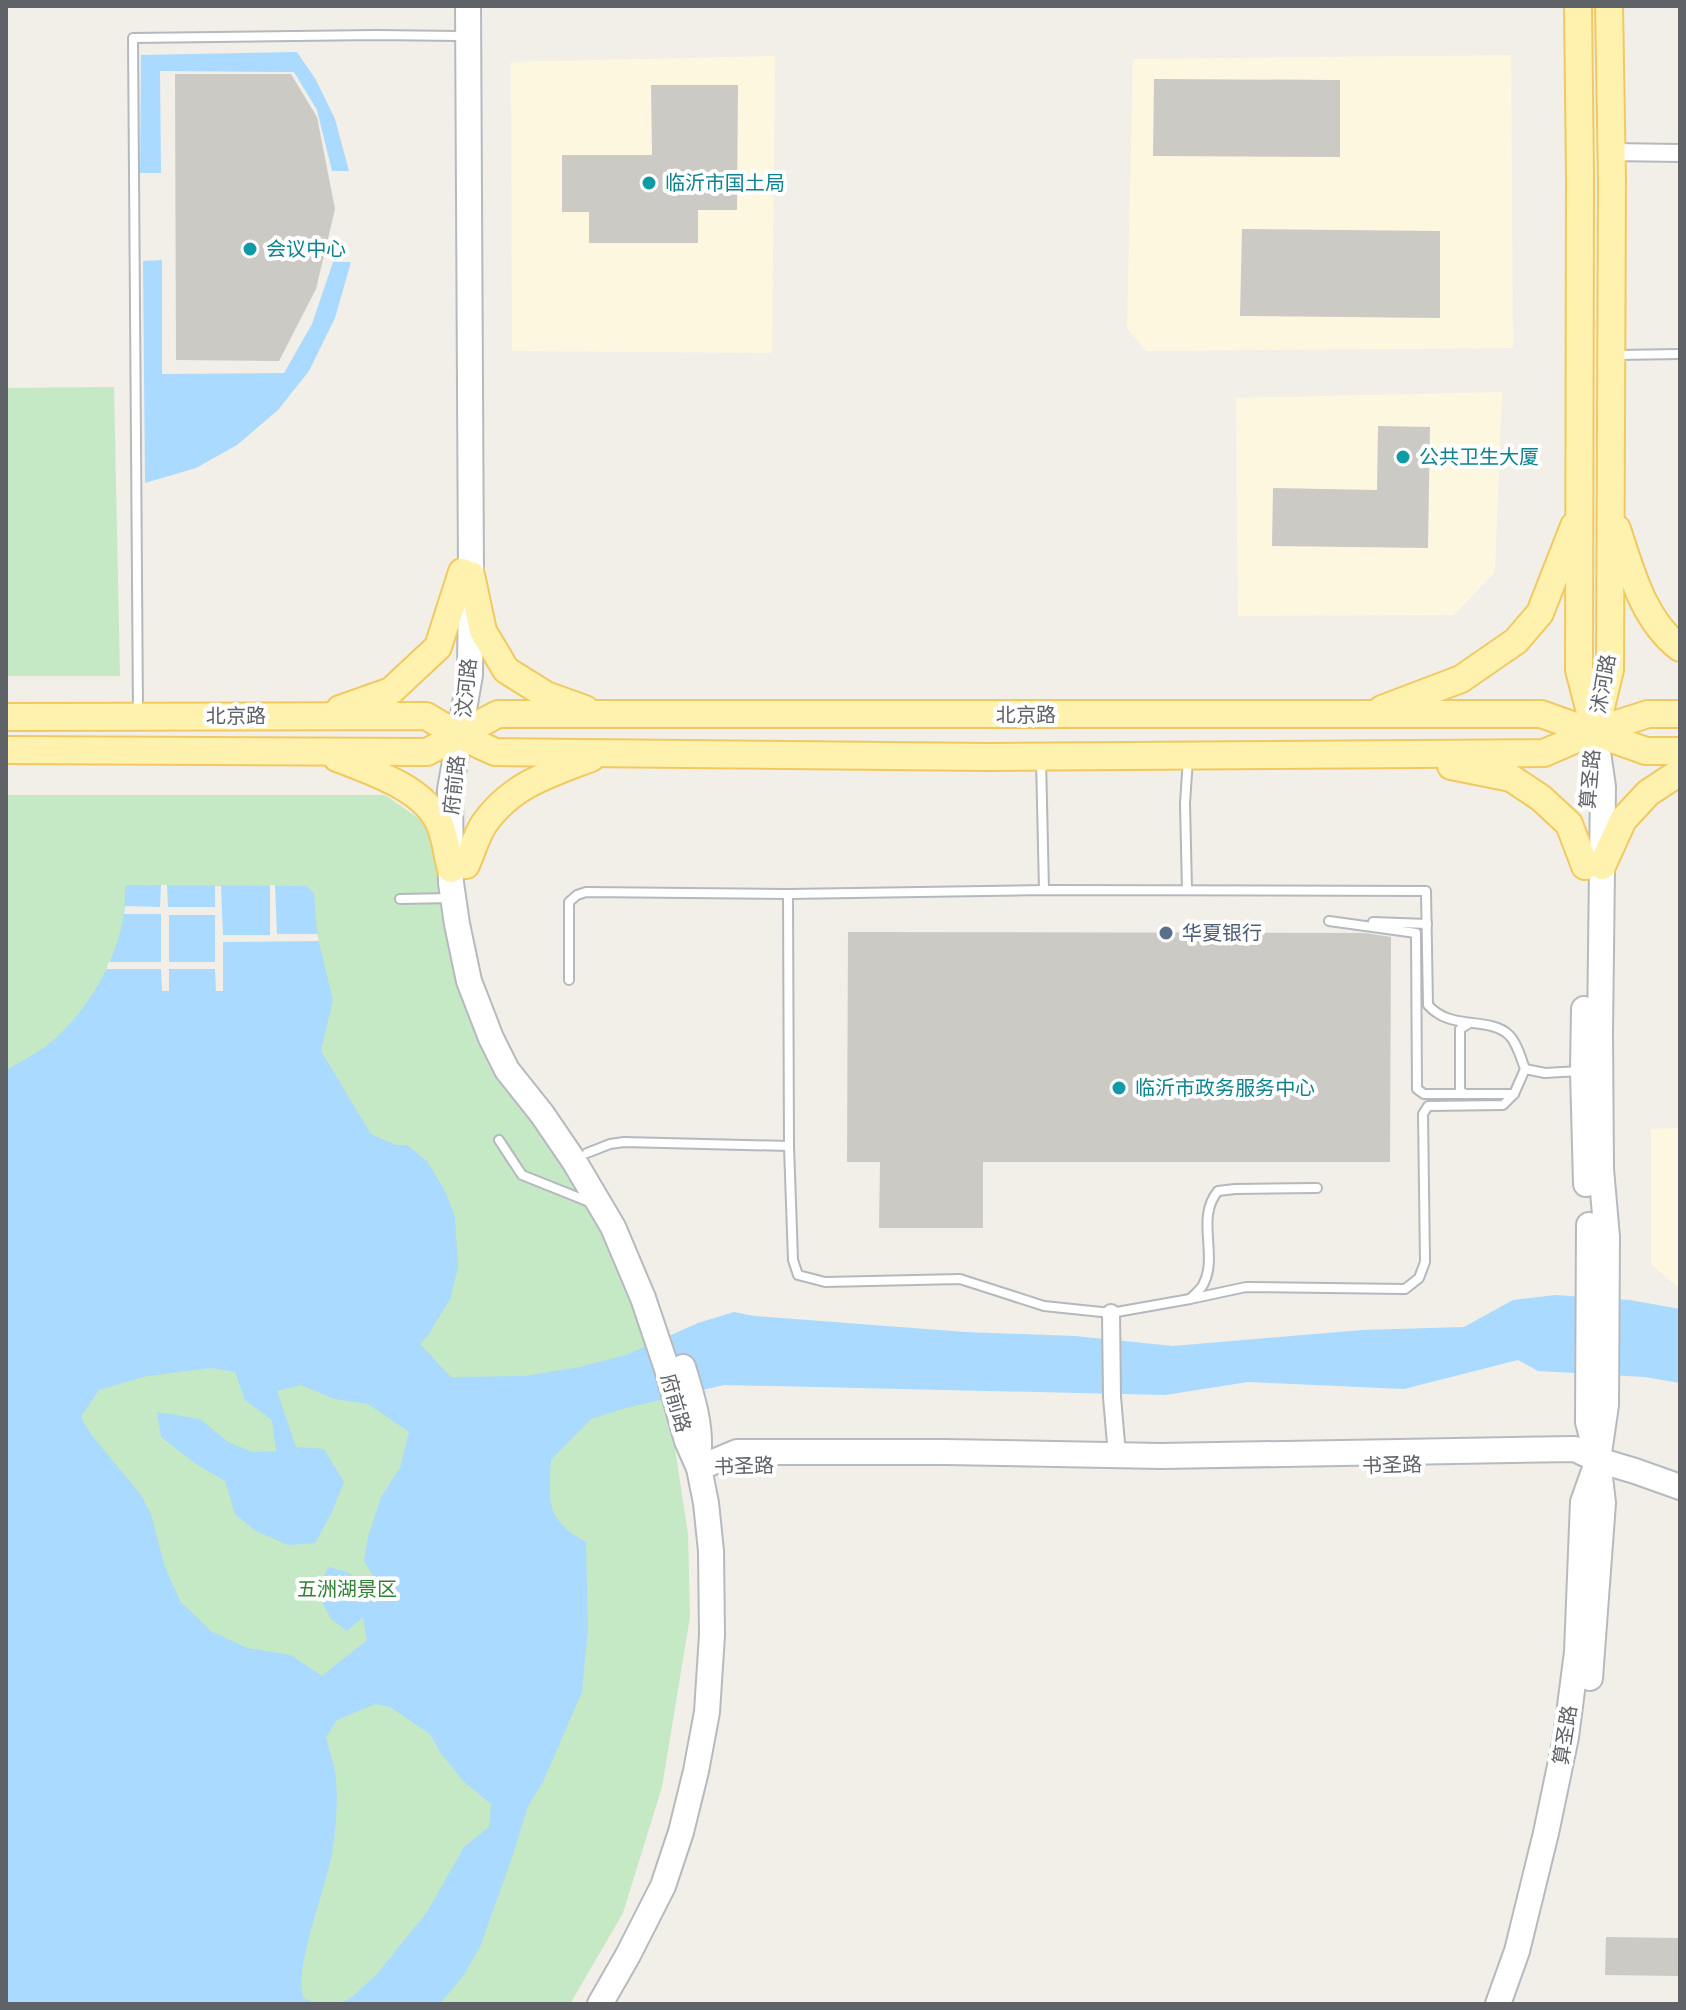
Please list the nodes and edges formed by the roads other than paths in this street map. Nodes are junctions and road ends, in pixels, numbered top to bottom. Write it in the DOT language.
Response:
graph roads {
  1 [pos="458,6"];
  2 [pos="468,6"];
  3 [pos="1578,6"];
  4 [pos="1609,6"];
  5 [pos="459,36"];
  6 [pos="1611,152"];
  7 [pos="1680,153"];
  8 [pos="1680,354"];
  9 [pos="1611,355"];
  10 [pos="1579,512"];
  11 [pos="1611,512"];
  12 [pos="466,574"];
  13 [pos="1680,648"];
  14 [pos="1680,714"];
  15 [pos="1366,715"];
  16 [pos="320,716"];
  17 [pos="604,716"];
  18 [pos="6,717"];
  19 [pos="138,717"];
  20 [pos="1595,731"];
  21 [pos="460,736"];
  22 [pos="6,750"];
  23 [pos="1680,751"];
  24 [pos="323,752"];
  25 [pos="605,753"];
  26 [pos="1381,755"];
  27 [pos="1188,756"];
  28 [pos="1041,757"];
  29 [pos="1680,772"];
  30 [pos="1594,866"];
  31 [pos="458,867"];
  32 [pos="1044,890"];
  33 [pos="1187,890"];
  34 [pos="788,894"];
  35 [pos="453,898"];
  36 [pos="400,899"];
  37 [pos="1427,924"];
  38 [pos="569,980"];
  39 [pos="1469,1023"];
  40 [pos="1525,1069"];
  41 [pos="1583,1071"];
  42 [pos="1514,1094"];
  43 [pos="1466,1095"];
  44 [pos="499,1140"];
  45 [pos="789,1146"];
  46 [pos="587,1153"];
  47 [pos="1317,1188"];
  48 [pos="601,1206"];
  49 [pos="1599,1238"];
  50 [pos="650,1296"];
  51 [pos="1190,1299"];
  52 [pos="1111,1319"];
  53 [pos="1117,1455"];
  54 [pos="1598,1460"];
  55 [pos="699,1468"];
  56 [pos="1680,1475"];
  57 [pos="1680,1487"];
  58 [pos="582,2004"];
  59 [pos="600,2004"];
  60 [pos="1498,2004"];
  61 [pos="1515,2004"];
  1 -- 5 [label="street, 汶河路"];
  2 -- 12 [label="street, 汶河路"];
  3 -- 10 [label="main road, 沭河路"];
  4 -- 6 [label="main road, 沭河路"];
  5 -- 12 [label="street, 汶河路"];
  5 -- 19 [label="lane"];
  6 -- 7 [label="street"];
  6 -- 9 [label="main road, 沭河路"];
  8 -- 9 [label="lane"];
  9 -- 11 [label="main road, 沭河路"];
  10 -- 15 [label="main road"];
  10 -- 20 [label="main road, 沭河路"];
  11 -- 13 [label="main road"];
  11 -- 20 [label="main road, 沭河路"];
  12 -- 16 [label="main road"];
  12 -- 17 [label="main road"];
  12 -- 21 [label="street, 汶河路"];
  14 -- 20 [label="main road, 北京路"];
  15 -- 17 [label="main road, 北京路"];
  15 -- 20 [label="main road, 北京路"];
  16 -- 19 [label="main road, 北京路"];
  16 -- 21 [label="main road, 北京路"];
  17 -- 21 [label="main road, 北京路"];
  18 -- 19 [label="main road, 北京路"];
  20 -- 23 [label="main road, 北京路"];
  20 -- 26 [label="main road, 北京路"];
  20 -- 30 [label="street, 算圣路"];
  21 -- 24 [label="main road, 北京路"];
  21 -- 25 [label="main road, 北京路"];
  21 -- 31 [label="street, 府前路"];
  22 -- 24 [label="main road, 北京路"];
  24 -- 31 [label="main road"];
  25 -- 28 [label="main road, 北京路"];
  25 -- 31 [label="main road"];
  26 -- 27 [label="main road, 北京路"];
  26 -- 30 [label="main road"];
  27 -- 28 [label="main road, 北京路"];
  27 -- 33 [label="lane"];
  28 -- 32 [label="lane"];
  29 -- 30 [label="main road"];
  30 -- 41 [label="street, 算圣路"];
  30 -- 49 [label="street, 算圣路"];
  31 -- 35 [label="street, 府前路"];
  31 -- 46 [label="street, 府前路"];
  32 -- 33 [label="lane"];
  32 -- 34 [label="lane"];
  33 -- 37 [label="lane"];
  34 -- 38 [label="lane"];
  34 -- 45 [label="lane"];
  35 -- 36 [label="lane"];
  35 -- 48 [label="street, 府前路"];
  37 -- 39 [label="lane"];
  37 -- 43 [label="lane"];
  39 -- 40 [label="lane"];
  39 -- 43 [label="lane"];
  40 -- 41 [label="lane"];
  40 -- 42 [label="lane"];
  41 -- 49 [label="street, 算圣路"];
  42 -- 43 [label="lane"];
  42 -- 51 [label="lane"];
  44 -- 48 [label="lane"];
  45 -- 46 [label="lane"];
  45 -- 52 [label="lane"];
  46 -- 50 [label="street, 府前路"];
  47 -- 51 [label="lane"];
  48 -- 50 [label="street, 府前路"];
  49 -- 54 [label="street, 算圣路"];
  50 -- 55 [label="street, 府前路"];
  51 -- 52 [label="lane"];
  52 -- 53 [label="street"];
  53 -- 54 [label="street, 书圣路"];
  53 -- 55 [label="street, 书圣路"];
  54 -- 55 [label="street, 书圣路"];
  54 -- 56 [label="street, 书圣路"];
  54 -- 57 [label="street, 书圣路"];
  54 -- 60 [label="street, 算圣路"];
  54 -- 61 [label="street, 算圣路"];
  55 -- 58 [label="street, 府前路"];
  55 -- 59 [label="street, 府前路"];
}
